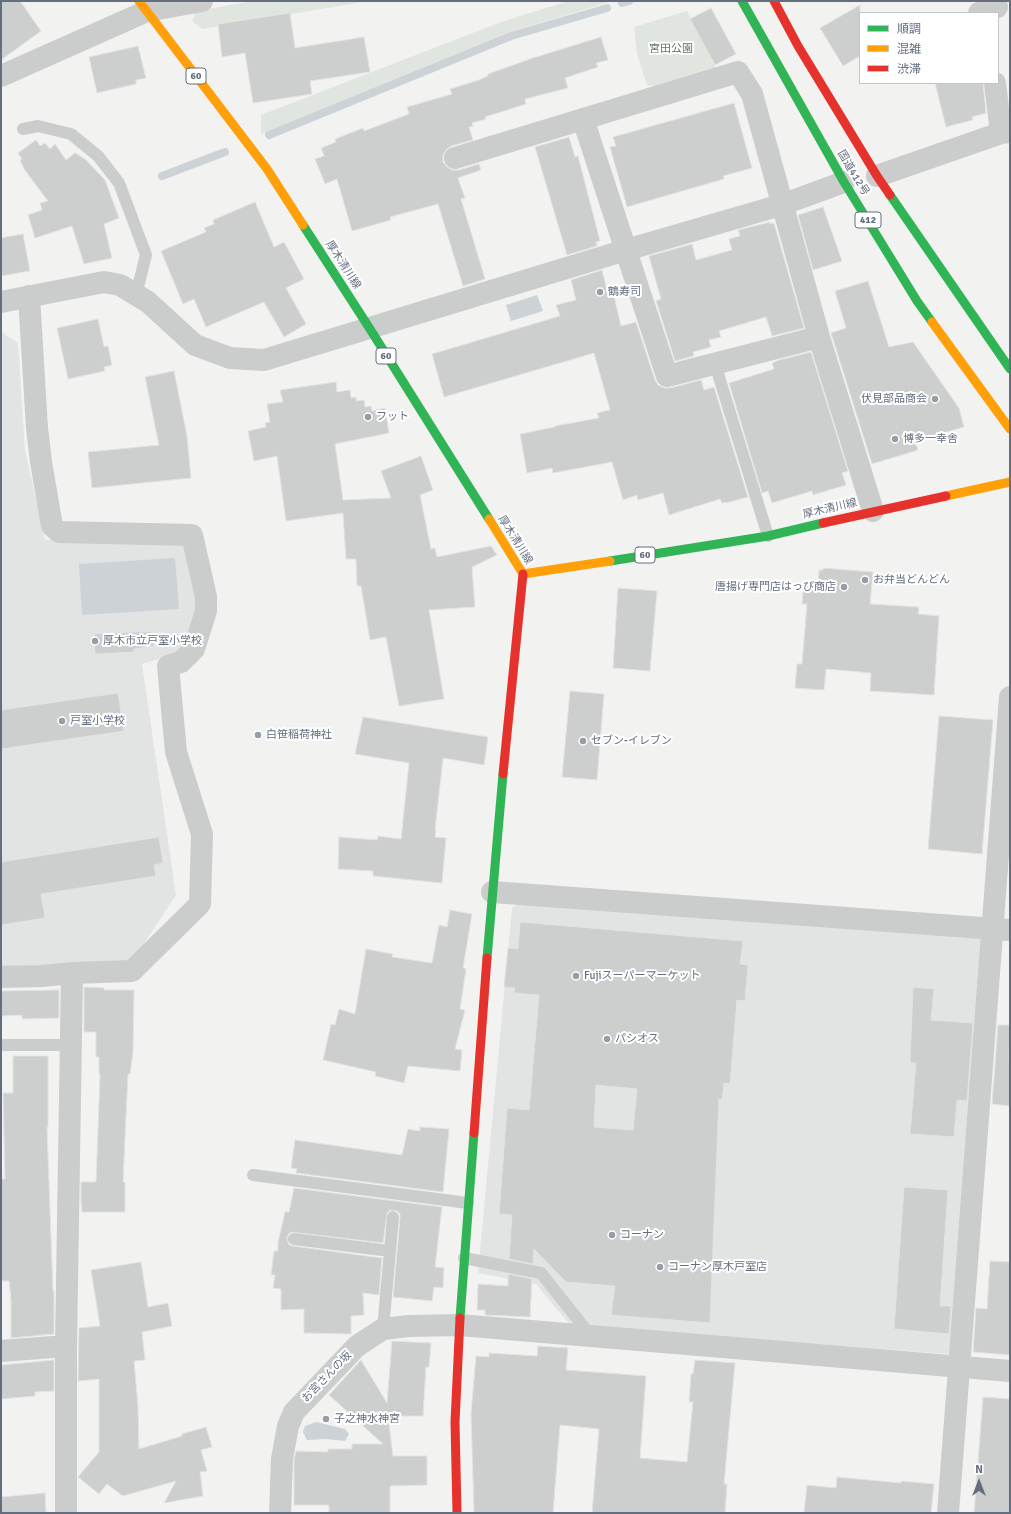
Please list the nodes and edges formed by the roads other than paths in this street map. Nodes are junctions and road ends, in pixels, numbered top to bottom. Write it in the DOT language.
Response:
graph roads {
  1 [pos="202,1"];
  2 [pos="742,1"];
  3 [pos="774,1"];
  4 [pos="974,1"];
  5 [pos="143,6"];
  6 [pos="985,11"];
  7 [pos="1,76"];
  8 [pos="995,84"];
  9 [pos="583,119"];
  10 [pos="23,129"];
  11 [pos="1005,133"];
  12 [pos="455,158"];
  13 [pos="877,176"];
  14 [pos="844,182"];
  15 [pos="781,204"];
  16 [pos="626,250"];
  17 [pos="136,295"];
  18 [pos="29,296"];
  19 [pos="1,302"];
  20 [pos="370,329"];
  21 [pos="819,336"];
  22 [pos="715,364"];
  23 [pos="1010,369"];
  24 [pos="1010,429"];
  25 [pos="1010,482"];
  26 [pos="873,511"];
  27 [pos="768,536"];
  28 [pos="523,574"];
  29 [pos="1010,697"];
  30 [pos="492,892"];
  31 [pos="1002,930"];
  32 [pos="72,973"];
  33 [pos="1,977"];
  34 [pos="70,1045"];
  35 [pos="1,1046"];
  36 [pos="253,1175"];
  37 [pos="468,1203"];
  38 [pos="393,1217"];
  39 [pos="294,1239"];
  40 [pos="390,1252"];
  41 [pos="464,1258"];
  42 [pos="459,1325"];
  43 [pos="383,1329"];
  44 [pos="591,1336"];
  45 [pos="66,1346"];
  46 [pos="1,1351"];
  47 [pos="959,1367"];
  48 [pos="1010,1371"];
  49 [pos="66,1513"];
  50 [pos="280,1513"];
  51 [pos="457,1513"];
  52 [pos="948,1513"];
  1 -- 5 [label="street"];
  2 -- 14 [label="main road, 国道412号 / 412"];
  3 -- 13 [label="main road, 国道412号"];
  4 -- 6 [label="street"];
  5 -- 7 [label="street"];
  5 -- 20 [label="main road, 厚木清川線 / 60"];
  8 -- 11 [label="street"];
  9 -- 12 [label="street"];
  9 -- 15 [label="street"];
  9 -- 16 [label="street"];
  10 -- 17 [label="lane"];
  11 -- 13 [label="street"];
  13 -- 23 [label="main road, 国道412号"];
  14 -- 15 [label="street"];
  14 -- 24 [label="main road, 国道412号 / 412"];
  15 -- 16 [label="street"];
  15 -- 21 [label="street"];
  16 -- 20 [label="street"];
  16 -- 22 [label="street"];
  17 -- 18 [label="street"];
  17 -- 20 [label="street"];
  18 -- 19 [label="street"];
  18 -- 32 [label="street"];
  20 -- 28 [label="main road, 厚木清川線 / 60"];
  21 -- 22 [label="street"];
  21 -- 26 [label="street"];
  22 -- 27 [label="lane"];
  25 -- 26 [label="main road, 厚木清川線 / 60"];
  26 -- 27 [label="main road, 厚木清川線 / 60"];
  27 -- 28 [label="main road, 厚木清川線 / 60"];
  28 -- 30 [label="main road"];
  29 -- 31 [label="street"];
  30 -- 31 [label="street"];
  30 -- 37 [label="main road"];
  31 -- 47 [label="street"];
  32 -- 33 [label="street"];
  32 -- 34 [label="street"];
  34 -- 35 [label="lane"];
  34 -- 45 [label="street"];
  36 -- 37 [label="lane"];
  37 -- 41 [label="main road"];
  38 -- 40 [label="lane"];
  39 -- 40 [label="lane"];
  40 -- 43 [label="lane"];
  41 -- 42 [label="main road"];
  41 -- 44 [label="lane"];
  42 -- 43 [label="street, お宮さんの坂"];
  42 -- 44 [label="street, お宮さんの坂"];
  42 -- 51 [label="main road"];
  43 -- 50 [label="street, お宮さんの坂"];
  44 -- 47 [label="street, お宮さんの坂"];
  45 -- 46 [label="street"];
  45 -- 49 [label="street"];
  47 -- 48 [label="street, お宮さんの坂"];
  47 -- 52 [label="street"];
}
